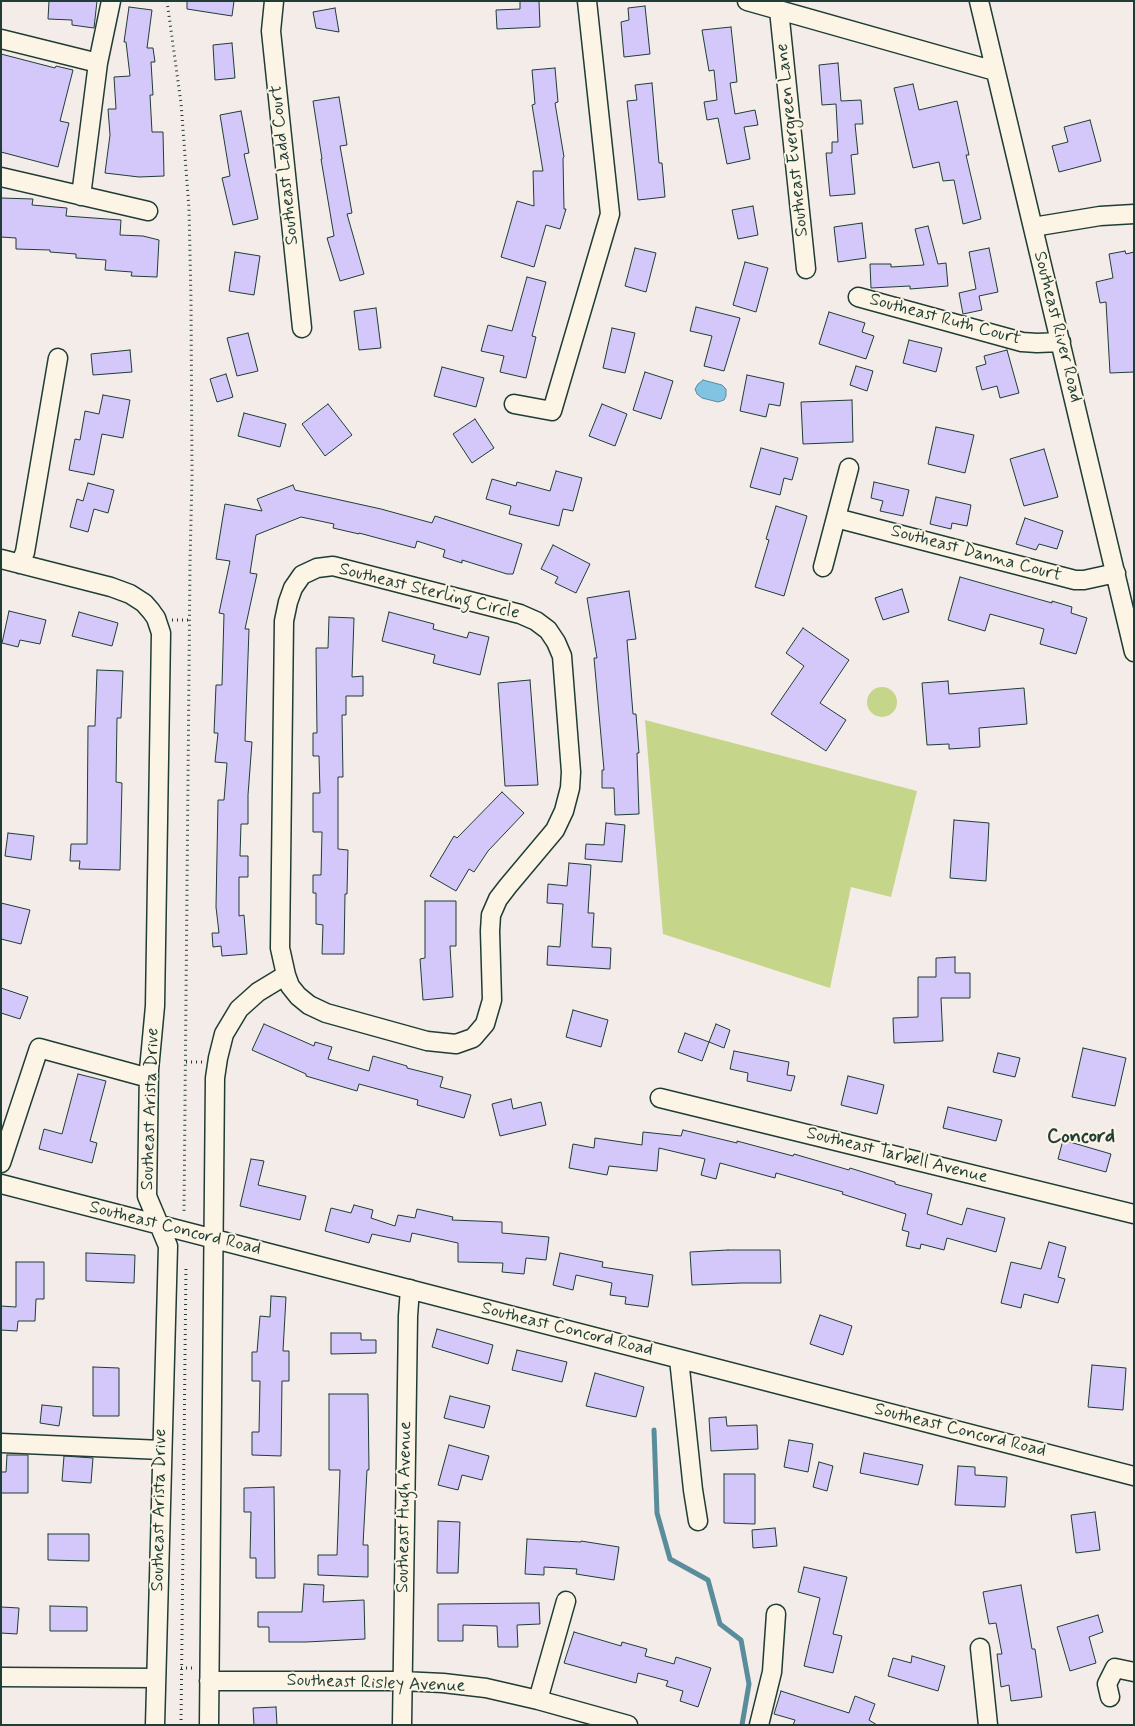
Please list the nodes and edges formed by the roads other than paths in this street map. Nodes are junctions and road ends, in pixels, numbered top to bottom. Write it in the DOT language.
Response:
graph roads {
  1 [pos="111,1"];
  2 [pos="274,1"];
  3 [pos="587,1"];
  4 [pos="747,1"];
  5 [pos="979,1"];
  6 [pos="779,10"];
  7 [pos="1,39"];
  8 [pos="98,63"];
  9 [pos="995,71"];
  10 [pos="1,177"];
  11 [pos="81,196"];
  12 [pos="148,211"];
  13 [pos="1134,214"];
  14 [pos="1033,227"];
  15 [pos="806,269"];
  16 [pos="858,297"];
  17 [pos="302,328"];
  18 [pos="1061,342"];
  19 [pos="58,358"];
  20 [pos="514,404"];
  21 [pos="850,468"];
  22 [pos="836,518"];
  23 [pos="1,559"];
  24 [pos="20,564"];
  25 [pos="823,567"];
  26 [pos="1116,574"];
  27 [pos="1134,652"];
  28 [pos="286,975"];
  29 [pos="149,1078"];
  30 [pos="660,1098"];
  31 [pos="1,1163"];
  32 [pos="1,1184"];
  33 [pos="1134,1214"];
  34 [pos="159,1225"];
  35 [pos="213,1238"];
  36 [pos="410,1289"];
  37 [pos="679,1359"];
  38 [pos="1,1443"];
  39 [pos="162,1450"];
  40 [pos="1134,1476"];
  41 [pos="698,1521"];
  42 [pos="566,1601"];
  43 [pos="776,1614"];
  44 [pos="980,1648"];
  45 [pos="1134,1672"];
  46 [pos="1,1677"];
  47 [pos="156,1678"];
  48 [pos="209,1681"];
  49 [pos="402,1681"];
  50 [pos="1110,1696"];
  51 [pos="538,1700"];
  52 [pos="155,1725"];
  53 [pos="209,1725"];
  54 [pos="402,1725"];
  55 [pos="628,1725"];
  56 [pos="760,1725"];
  57 [pos="988,1725"];
  1 -- 8 [label="street"];
  2 -- 17 [label="street, Southeast Ladd Court"];
  3 -- 20 [label="street"];
  4 -- 6 [label="street"];
  5 -- 9 [label="street, Southeast River Road"];
  6 -- 9 [label="street"];
  6 -- 15 [label="street, Southeast Evergreen Lane"];
  7 -- 8 [label="street"];
  8 -- 11 [label="street"];
  9 -- 14 [label="street, Southeast River Road"];
  10 -- 11 [label="street"];
  11 -- 12 [label="street"];
  13 -- 14 [label="street"];
  14 -- 18 [label="street, Southeast River Road"];
  16 -- 18 [label="street, Southeast Ruth Court"];
  18 -- 26 [label="street, Southeast River Road"];
  19 -- 24 [label="street"];
  21 -- 22 [label="street"];
  22 -- 25 [label="street"];
  22 -- 26 [label="street, Southeast Danna Court"];
  23 -- 24 [label="street"];
  24 -- 29 [label="street, Southeast Arista Drive"];
  26 -- 27 [label="street, Southeast River Road"];
  28 -- 28 [label="street, Southeast Sterling Circle"];
  28 -- 35 [label="street"];
  29 -- 31 [label="street"];
  29 -- 34 [label="street, Southeast Arista Drive"];
  30 -- 33 [label="street, Southeast Tarbell Avenue"];
  32 -- 34 [label="street, Southeast Concord Road"];
  34 -- 35 [label="street, Southeast Concord Road"];
  34 -- 39 [label="street, Southeast Arista Drive"];
  35 -- 36 [label="street, Southeast Concord Road"];
  35 -- 48 [label="street"];
  36 -- 37 [label="street, Southeast Concord Road"];
  36 -- 49 [label="street, Southeast Hugh Avenue"];
  37 -- 40 [label="street, Southeast Concord Road"];
  37 -- 41 [label="street"];
  38 -- 39 [label="street"];
  39 -- 47 [label="street, Southeast Arista Drive"];
  42 -- 51 [label="street"];
  43 -- 56 [label="street"];
  44 -- 57 [label="street"];
  45 -- 50 [label="street"];
  46 -- 47 [label="street"];
  47 -- 52 [label="street, Southeast Arista Drive"];
  48 -- 49 [label="street, Southeast Risley Avenue"];
  48 -- 53 [label="street"];
  49 -- 51 [label="street, Southeast Risley Avenue"];
  49 -- 54 [label="street, Southeast Hugh Avenue"];
  51 -- 55 [label="street, Southeast Risley Avenue"];
}
